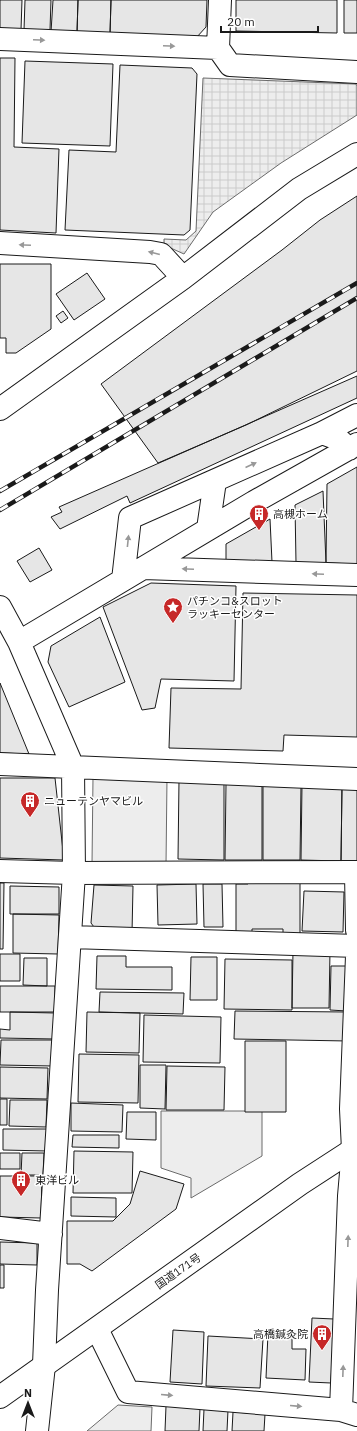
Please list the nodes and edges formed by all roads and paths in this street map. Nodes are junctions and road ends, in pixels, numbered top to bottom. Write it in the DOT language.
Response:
graph roads {
  1 [pos="220,0"];
  2 [pos="0,39"];
  3 [pos="218,48"];
  4 [pos="357,72"];
  5 [pos="357,154"];
  6 [pos="0,243"];
  7 [pos="183,278"];
  8 [pos="0,409"];
  9 [pos="357,415"];
  10 [pos="322,433"];
  11 [pos="353,446"];
  12 [pos="215,481"];
  13 [pos="208,529"];
  14 [pos="143,568"];
  15 [pos="357,575"];
  16 [pos="123,580"];
  17 [pos="0,607"];
  18 [pos="19,642"];
  19 [pos="0,764"];
  20 [pos="73,767"];
  21 [pos="357,779"];
  22 [pos="0,871"];
  23 [pos="74,873"];
  24 [pos="356,873"];
  25 [pos="357,930"];
  26 [pos="70,937"];
  27 [pos="357,946"];
  28 [pos="357,956"];
  29 [pos="355,1148"];
  30 [pos="0,1228"];
  31 [pos="52,1234"];
  32 [pos="97,1329"];
  33 [pos="44,1365"];
  34 [pos="0,1397"];
  35 [pos="349,1412"];
  36 [pos="37,1431"];
  1 -- 3 [label="main road"];
  2 -- 3 [label="main road, one-way"];
  3 -- 4 [label="main road"];
  5 -- 7 [label="main road"];
  7 -- 6 [label="main road, one-way"];
  7 -- 8 [label="main road"];
  9 -- 10 [label="main road"];
  10 -- 11 [label="main road"];
  12 -- 10 [label="main road, one-way"];
  11 -- 13 [label="main road"];
  12 -- 13 [label="main road"];
  16 -- 12 [label="main road, one-way"];
  13 -- 14 [label="main road"];
  15 -- 14 [label="main road, one-way"];
  14 -- 16 [label="main road"];
  16 -- 18 [label="main road"];
  17 -- 18 [label="main road"];
  18 -- 20 [label="main road"];
  19 -- 20 [label="main road"];
  20 -- 21 [label="main road"];
  20 -- 23 [label="main road"];
  22 -- 23 [label="main road"];
  23 -- 24 [label="main road"];
  23 -- 26 [label="main road"];
  24 -- 25 [label="main road"];
  26 -- 27 [label="main road"];
  26 -- 31 [label="main road"];
  28 -- 29 [label="main road"];
  29 -- 32 [label="main road, 国道171号"];
  35 -- 29 [label="main road, one-way"];
  30 -- 31 [label="main road"];
  31 -- 33 [label="main road"];
  32 -- 33 [label="main road, 国道171号"];
  32 -- 35 [label="main road, one-way"];
  33 -- 34 [label="main road, 国道171号"];
  33 -- 36 [label="main road"];
}
